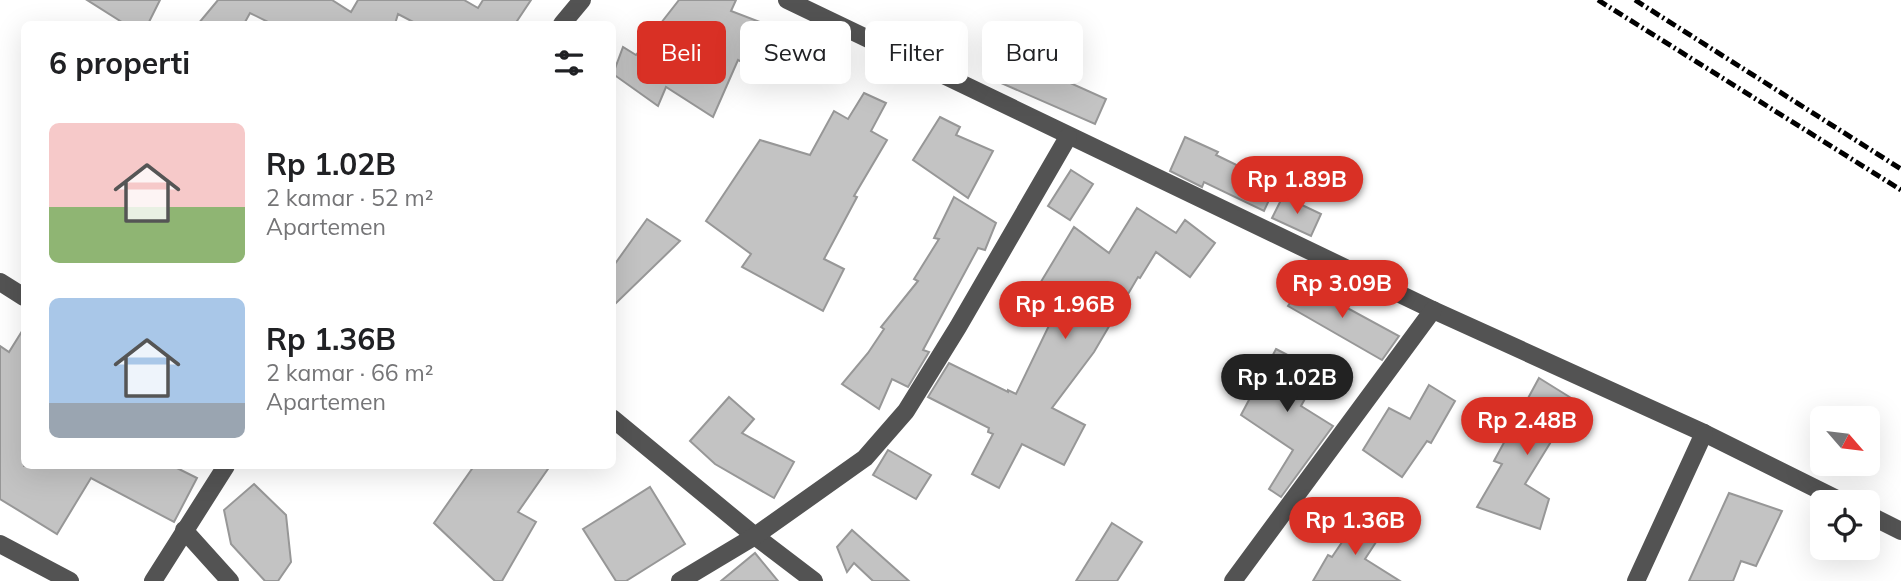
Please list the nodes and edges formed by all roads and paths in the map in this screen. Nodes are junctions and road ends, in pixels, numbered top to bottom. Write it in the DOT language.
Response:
graph roads {
  1 [pos="582,0"];
  2 [pos="787,0"];
  3 [pos="564,21"];
  4 [pos="1068,136"];
  5 [pos="0,282"];
  6 [pos="21,295"];
  7 [pos="1433,310"];
  8 [pos="616,421"];
  9 [pos="1704,433"];
  10 [pos="224,469"];
  11 [pos="1819,490"];
  12 [pos="1880,520"];
  13 [pos="184,530"];
  14 [pos="1901,531"];
  15 [pos="755,536"];
  16 [pos="0,544"];
  17 [pos="70,581"];
  18 [pos="153,581"];
  19 [pos="230,581"];
  20 [pos="680,581"];
  21 [pos="814,581"];
  22 [pos="1233,581"];
  23 [pos="1636,581"];
  1 -- 3 [label="street"];
  2 -- 4 [label="street"];
  4 -- 7 [label="street"];
  4 -- 15 [label="street"];
  5 -- 6 [label="street"];
  7 -- 9 [label="street"];
  7 -- 22 [label="street"];
  8 -- 15 [label="street"];
  9 -- 11 [label="street"];
  9 -- 23 [label="street"];
  10 -- 13 [label="street"];
  12 -- 14 [label="street"];
  13 -- 18 [label="street"];
  13 -- 19 [label="street"];
  15 -- 20 [label="street"];
  15 -- 21 [label="street"];
  16 -- 17 [label="street"];
}
